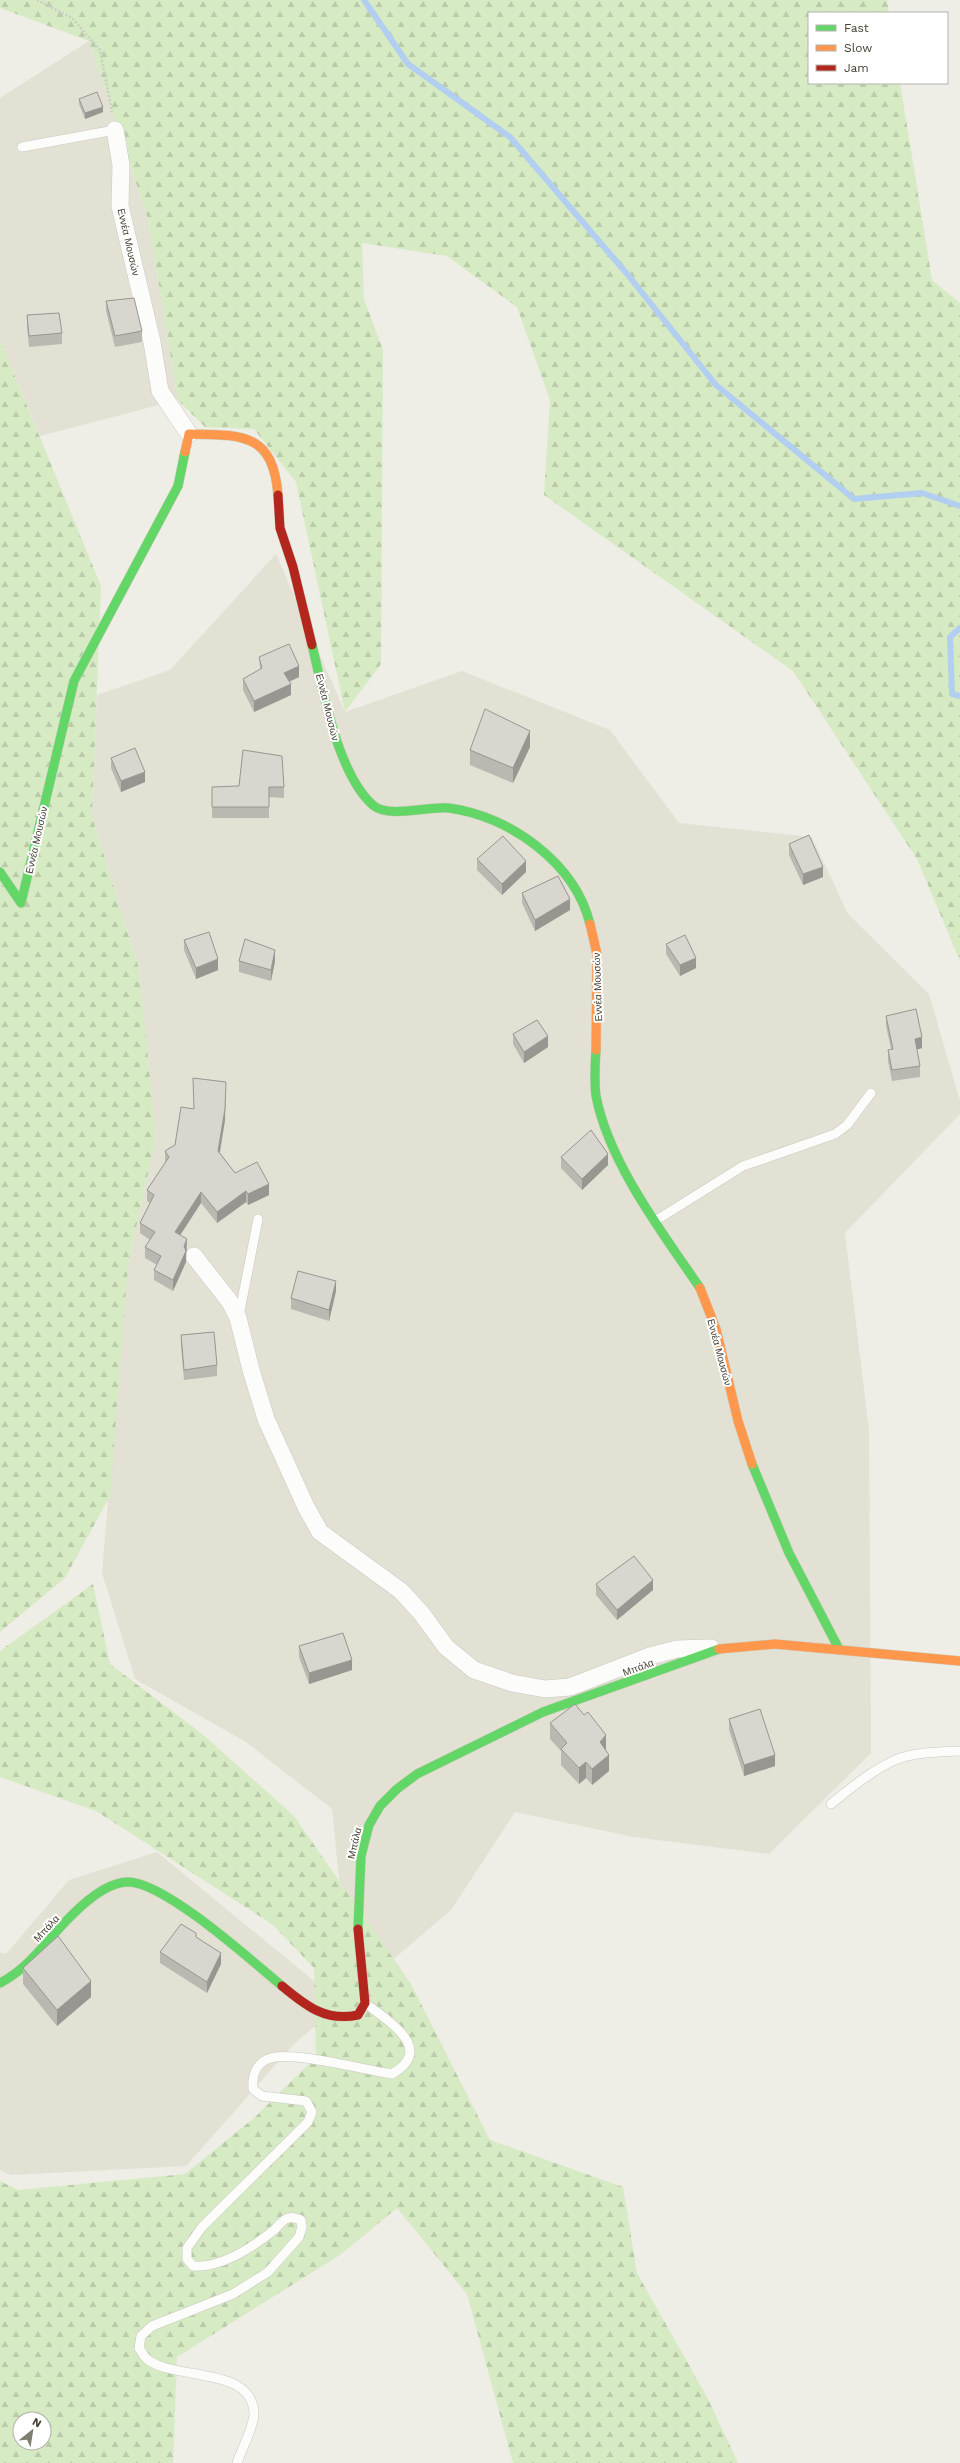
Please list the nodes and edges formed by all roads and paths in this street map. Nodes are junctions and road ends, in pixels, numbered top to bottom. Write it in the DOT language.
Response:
graph roads {
  1 [pos="37,0"];
  2 [pos="115,130"];
  3 [pos="22,147"];
  4 [pos="189,434"];
  5 [pos="0,872"];
  6 [pos="871,1093"];
  7 [pos="258,1219"];
  8 [pos="655,1221"];
  9 [pos="194,1256"];
  10 [pos="238,1318"];
  11 [pos="725,1647"];
  12 [pos="839,1649"];
  13 [pos="960,1661"];
  14 [pos="960,1751"];
  15 [pos="831,1804"];
  16 [pos="0,1984"];
  17 [pos="365,2003"];
  18 [pos="237,2463"];
  1 -- 2 [label="path"];
  2 -- 3 [label="lane"];
  2 -- 4 [label="street, Εννέα Μουσών"];
  4 -- 5 [label="street, Εννέα Μουσών"];
  4 -- 8 [label="street, Εννέα Μουσών"];
  6 -- 8 [label="lane"];
  7 -- 10 [label="lane"];
  8 -- 12 [label="street, Εννέα Μουσών"];
  9 -- 10 [label="street"];
  10 -- 11 [label="street"];
  11 -- 12 [label="street, Μπάλα"];
  11 -- 17 [label="street, Μπάλα"];
  12 -- 13 [label="street, Μπάλα"];
  14 -- 15 [label="lane"];
  16 -- 17 [label="street, Μπάλα"];
  17 -- 18 [label="lane"];
}
